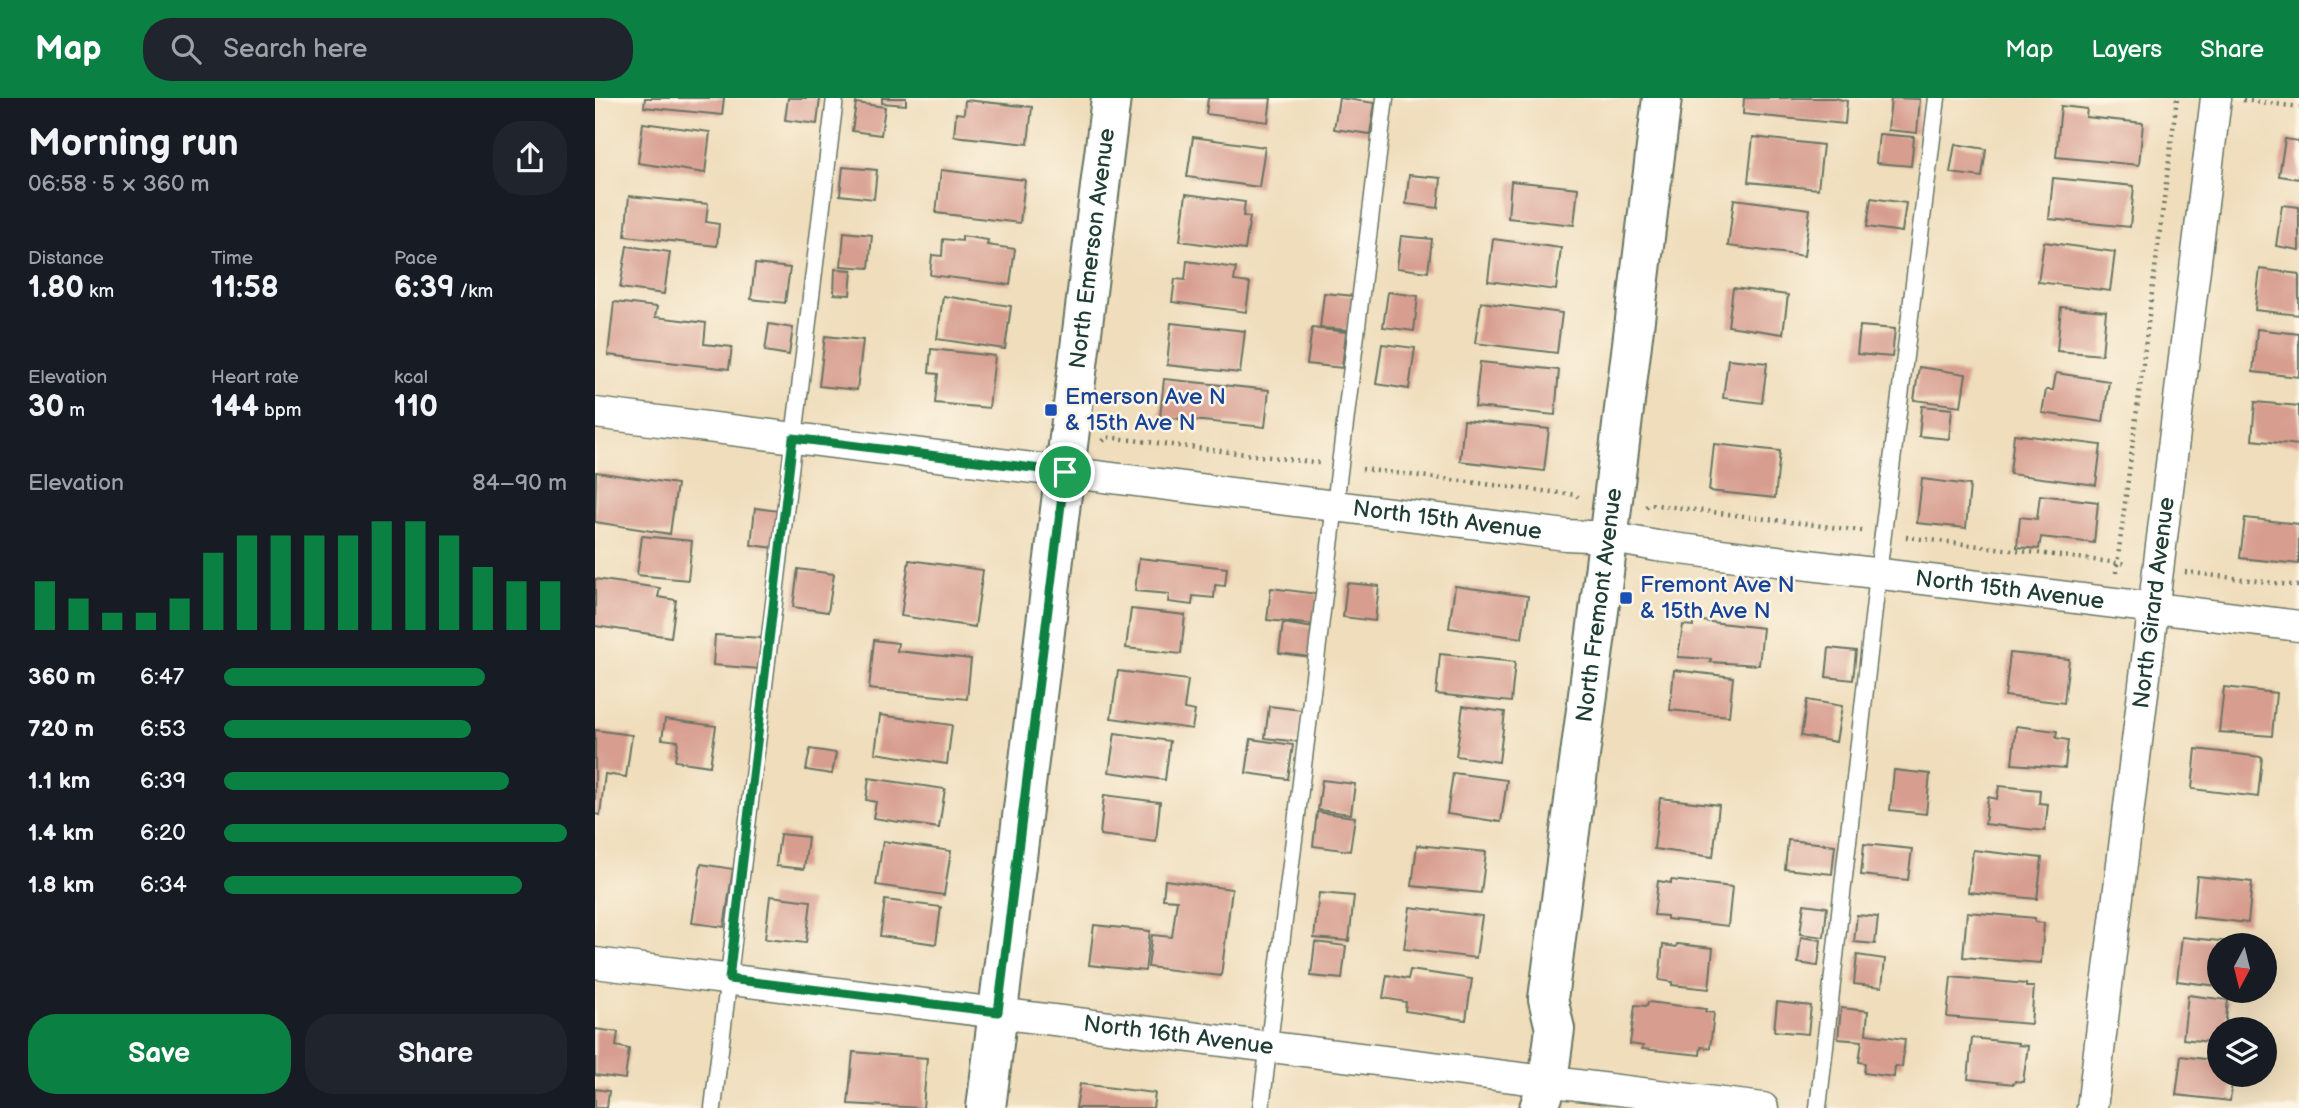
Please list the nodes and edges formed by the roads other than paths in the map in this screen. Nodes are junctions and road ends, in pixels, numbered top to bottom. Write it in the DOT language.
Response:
graph roads {
  1 [pos="835,98"];
  2 [pos="1111,98"];
  3 [pos="1385,98"];
  4 [pos="1662,98"];
  5 [pos="1937,98"];
  6 [pos="2227,99"];
  7 [pos="595,413"];
  8 [pos="793,438"];
  9 [pos="1065,472"];
  10 [pos="1337,506"];
  11 [pos="1608,537"];
  12 [pos="1878,574"];
  13 [pos="2154,608"];
  14 [pos="2299,626"];
  15 [pos="595,963"];
  16 [pos="729,979"];
  17 [pos="998,1012"];
  18 [pos="1269,1045"];
  19 [pos="1543,1094"];
  20 [pos="713,1108"];
  21 [pos="986,1108"];
  22 [pos="1261,1108"];
  23 [pos="1763,1108"];
  24 [pos="1818,1108"];
  25 [pos="2092,1108"];
  1 -- 8 [label="lane"];
  2 -- 9 [label="street, North Emerson Avenue"];
  3 -- 10 [label="lane"];
  4 -- 11 [label="street, North Fremont Avenue"];
  5 -- 12 [label="lane"];
  6 -- 13 [label="street, North Girard Avenue"];
  7 -- 8 [label="street, North 15th Avenue"];
  8 -- 9 [label="street, North 15th Avenue"];
  8 -- 16 [label="lane"];
  9 -- 10 [label="street, North 15th Avenue"];
  9 -- 17 [label="street, North Emerson Avenue"];
  10 -- 11 [label="street, North 15th Avenue"];
  10 -- 18 [label="lane"];
  11 -- 12 [label="street, North 15th Avenue"];
  11 -- 19 [label="street, North Fremont Avenue"];
  12 -- 13 [label="street, North 15th Avenue"];
  12 -- 24 [label="lane"];
  13 -- 14 [label="street, North 15th Avenue"];
  13 -- 25 [label="street, North Girard Avenue"];
  15 -- 16 [label="street, North 16th Avenue"];
  16 -- 17 [label="street, North 16th Avenue"];
  16 -- 20 [label="lane"];
  17 -- 18 [label="street, North 16th Avenue"];
  17 -- 21 [label="street, North Emerson Avenue"];
  18 -- 19 [label="street, North 16th Avenue"];
  18 -- 22 [label="lane"];
  19 -- 23 [label="street, North 16th Avenue"];
}
